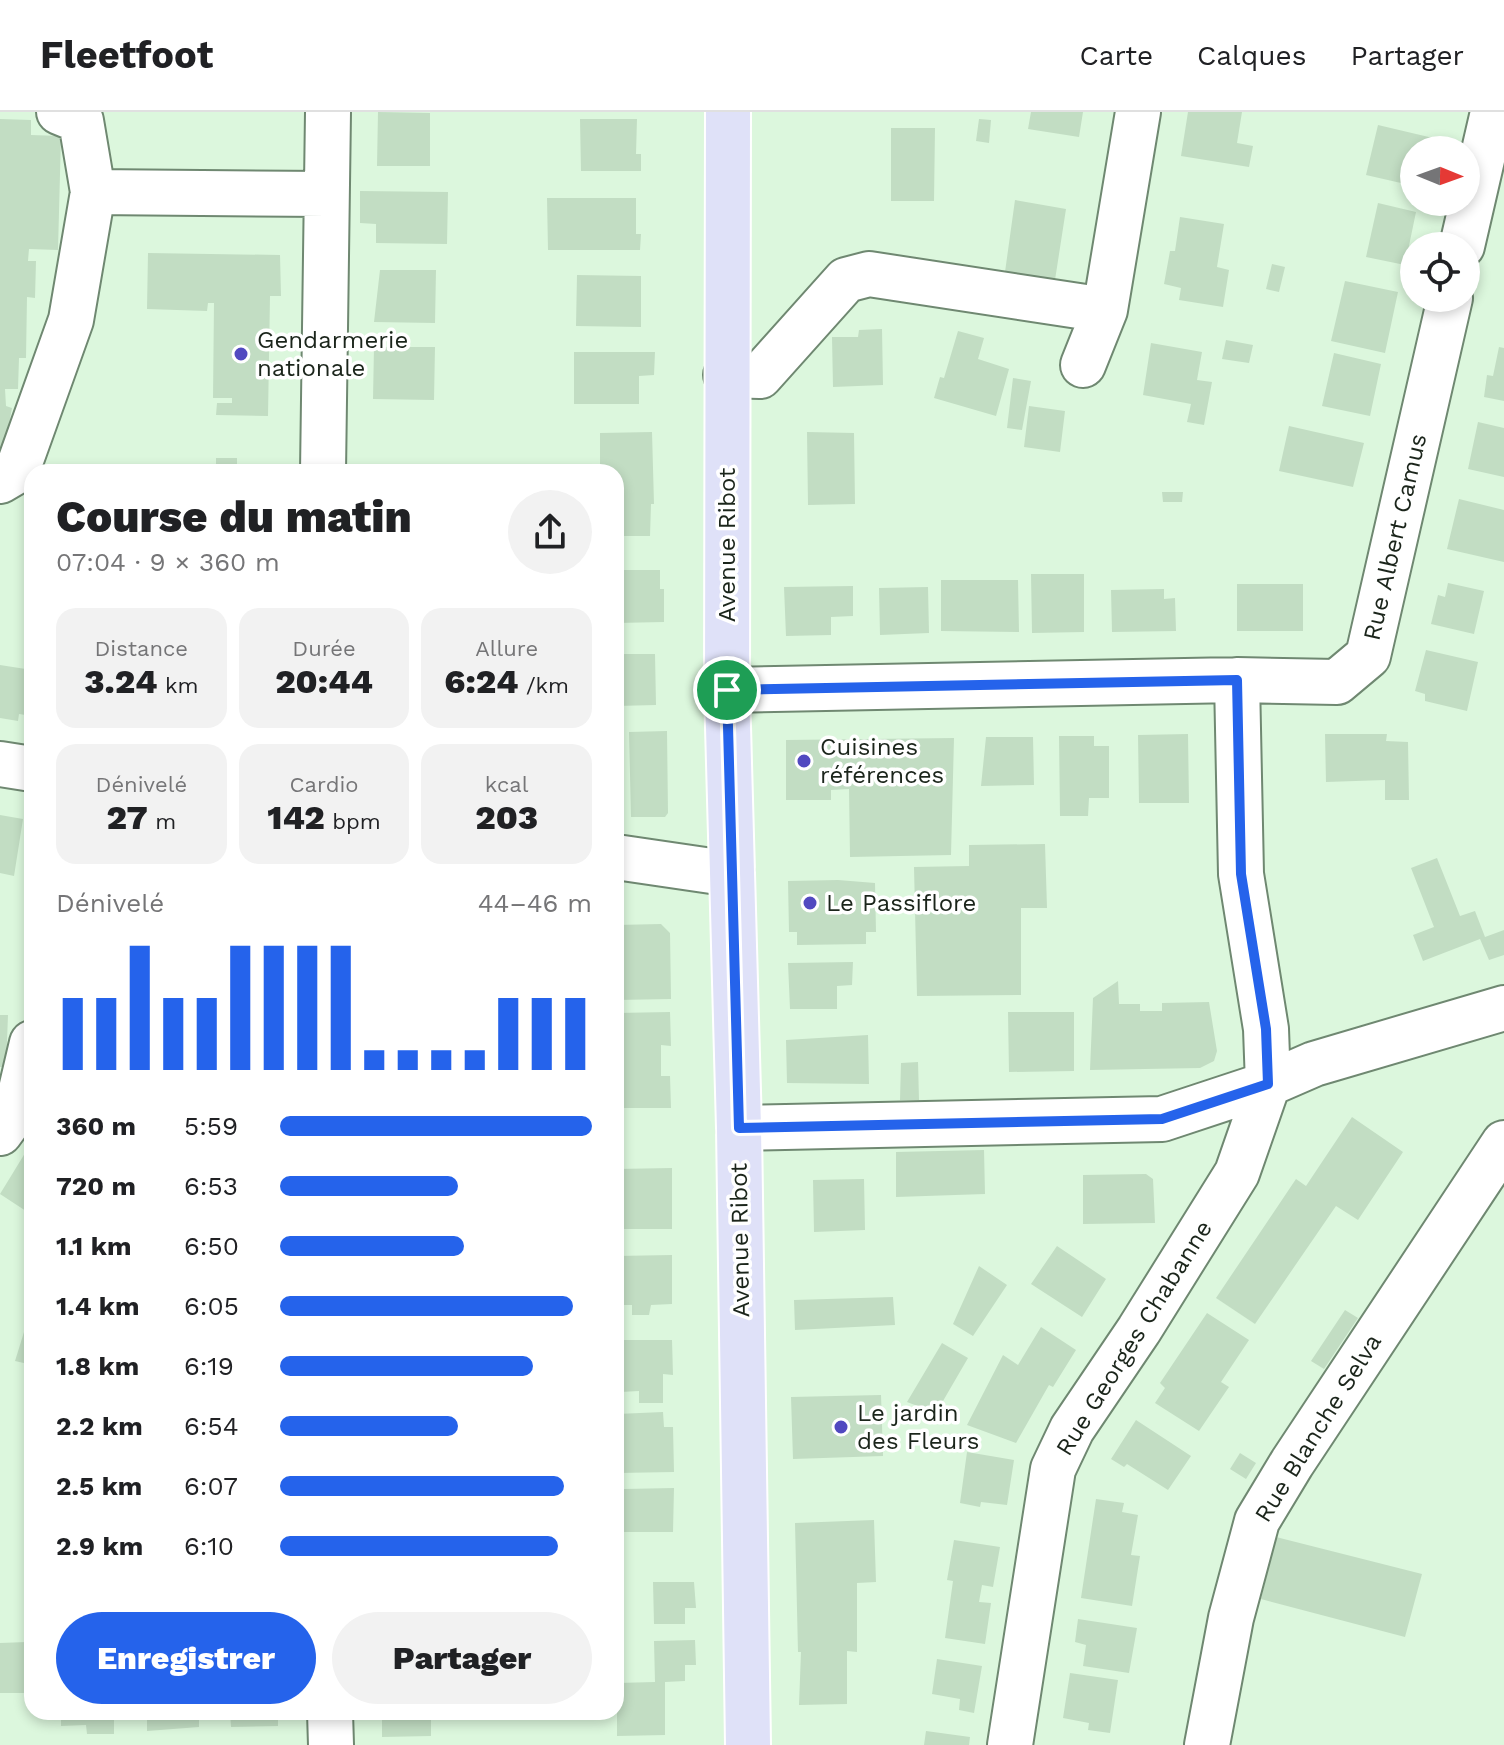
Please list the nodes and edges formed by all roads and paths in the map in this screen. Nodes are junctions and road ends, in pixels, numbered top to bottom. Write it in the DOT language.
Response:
graph roads {
  1 [pos="59,112"];
  2 [pos="328,112"];
  3 [pos="728,112"];
  4 [pos="1138,112"];
  5 [pos="1493,112"];
  6 [pos="93,192"];
  7 [pos="326,194"];
  8 [pos="1465,232"];
  9 [pos="1105,310"];
  10 [pos="1447,312"];
  11 [pos="1083,365"];
  12 [pos="726,375"];
  13 [pos="323,464"];
  14 [pos="0,481"];
  15 [pos="1237,680"];
  16 [pos="727,690"];
  17 [pos="0,764"];
  18 [pos="24,768"];
  19 [pos="624,858"];
  20 [pos="732,874"];
  21 [pos="1504,1008"];
  22 [pos="24,1077"];
  23 [pos="1268,1084"];
  24 [pos="739,1128"];
  25 [pos="0,1133"];
  26 [pos="1504,1143"];
  27 [pos="330,1720"];
  28 [pos="331,1745"];
  29 [pos="748,1745"];
  30 [pos="1010,1745"];
  31 [pos="1207,1745"];
  1 -- 6 [label="street"];
  2 -- 7 [label="street"];
  3 -- 12 [label="main road, Avenue Ribot"];
  4 -- 9 [label="street"];
  5 -- 8 [label="street"];
  6 -- 7 [label="street"];
  6 -- 14 [label="street"];
  7 -- 13 [label="street"];
  9 -- 11 [label="street"];
  9 -- 12 [label="street"];
  10 -- 15 [label="street, Rue Albert Camus"];
  12 -- 16 [label="main road, Avenue Ribot"];
  15 -- 16 [label="street, Rue Albert Camus"];
  15 -- 23 [label="street"];
  16 -- 20 [label="main road, Avenue Ribot"];
  17 -- 18 [label="street"];
  19 -- 20 [label="street"];
  20 -- 24 [label="main road, Avenue Ribot"];
  21 -- 23 [label="street"];
  22 -- 25 [label="street"];
  23 -- 24 [label="street"];
  23 -- 30 [label="street, Rue Georges Chabanne"];
  24 -- 29 [label="main road, Avenue Ribot"];
  26 -- 31 [label="street, Rue Blanche Selva"];
  27 -- 28 [label="street"];
}
